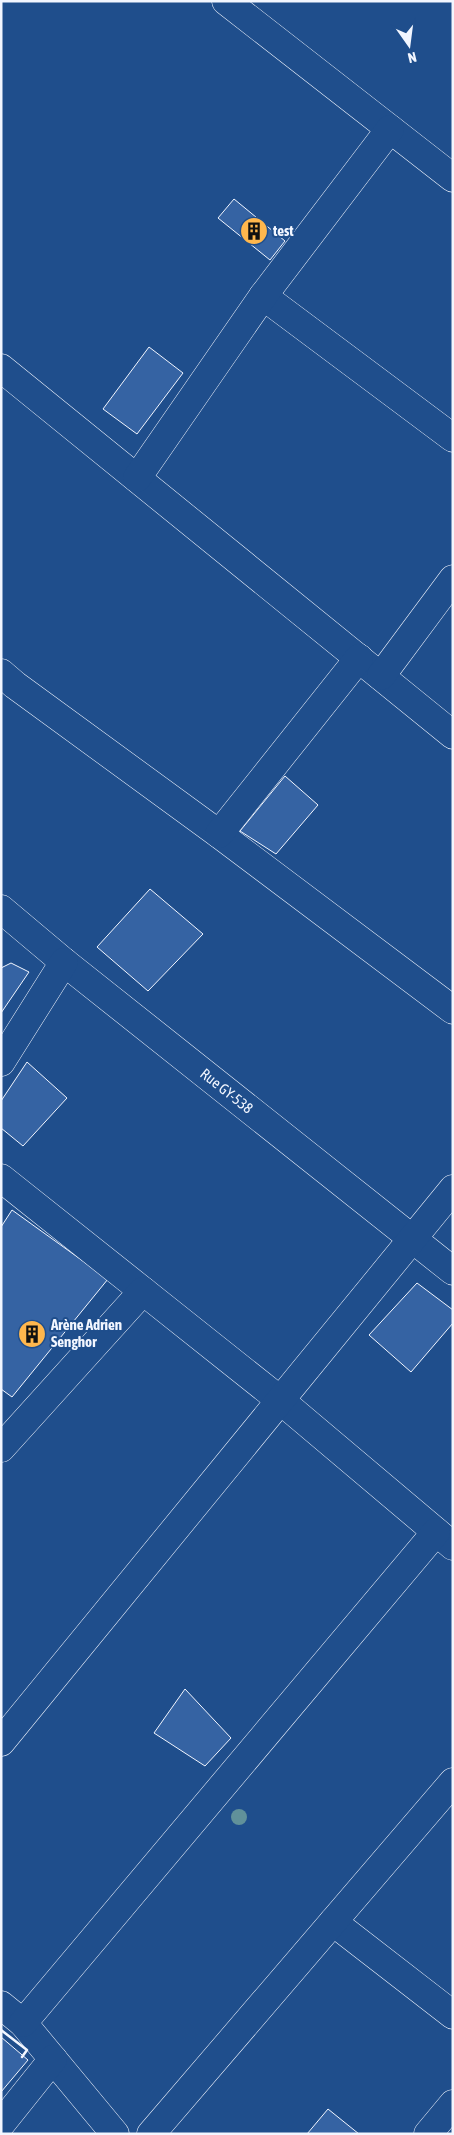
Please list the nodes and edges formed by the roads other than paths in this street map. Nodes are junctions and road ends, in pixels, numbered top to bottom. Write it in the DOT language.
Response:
graph roads {
  1 [pos="226,1"];
  2 [pos="390,129"];
  3 [pos="453,178"];
  4 [pos="263,296"];
  5 [pos="1,368"];
  6 [pos="453,438"];
  7 [pos="137,478"];
  8 [pos="453,579"];
  9 [pos="359,658"];
  10 [pos="381,676"];
  11 [pos="6,685"];
  12 [pos="453,734"];
  13 [pos="219,834"];
  14 [pos="1,910"];
  15 [pos="64,962"];
  16 [pos="453,1010"];
  17 [pos="1,1062"];
  18 [pos="1,1178"];
  19 [pos="453,1189"];
  20 [pos="413,1238"];
  21 [pos="453,1271"];
  22 [pos="143,1291"];
  23 [pos="280,1400"];
  24 [pos="1,1448"];
  25 [pos="444,1539"];
  26 [pos="1,1742"];
  27 [pos="453,1782"];
  28 [pos="332,1922"];
  29 [pos="1,2005"];
  30 [pos="453,2015"];
  31 [pos="23,2022"];
  32 [pos="53,2059"];
  33 [pos="453,2104"];
  34 [pos="1,2124"];
  35 [pos="115,2134"];
  36 [pos="151,2134"];
  37 [pos="428,2134"];
  1 -- 2 [label="street"];
  2 -- 3 [label="street"];
  2 -- 4 [label="street"];
  4 -- 6 [label="street"];
  4 -- 7 [label="street"];
  5 -- 7 [label="street"];
  7 -- 9 [label="street"];
  8 -- 10 [label="street"];
  9 -- 10 [label="street"];
  9 -- 13 [label="street"];
  10 -- 12 [label="street"];
  11 -- 13 [label="street"];
  13 -- 16 [label="street"];
  14 -- 15 [label="street, Rue GY-538"];
  15 -- 17 [label="street"];
  15 -- 20 [label="street, Rue GY-538"];
  18 -- 22 [label="street"];
  19 -- 20 [label="street"];
  20 -- 21 [label="street, Rue GY-538"];
  20 -- 23 [label="street"];
  22 -- 23 [label="street"];
  22 -- 24 [label="street"];
  23 -- 25 [label="street"];
  23 -- 26 [label="street"];
  25 -- 31 [label="street"];
  27 -- 28 [label="street"];
  28 -- 30 [label="street"];
  28 -- 36 [label="street"];
  29 -- 31 [label="street"];
  31 -- 32 [label="street"];
  32 -- 34 [label="street"];
  32 -- 35 [label="street"];
  33 -- 37 [label="street"];
}
